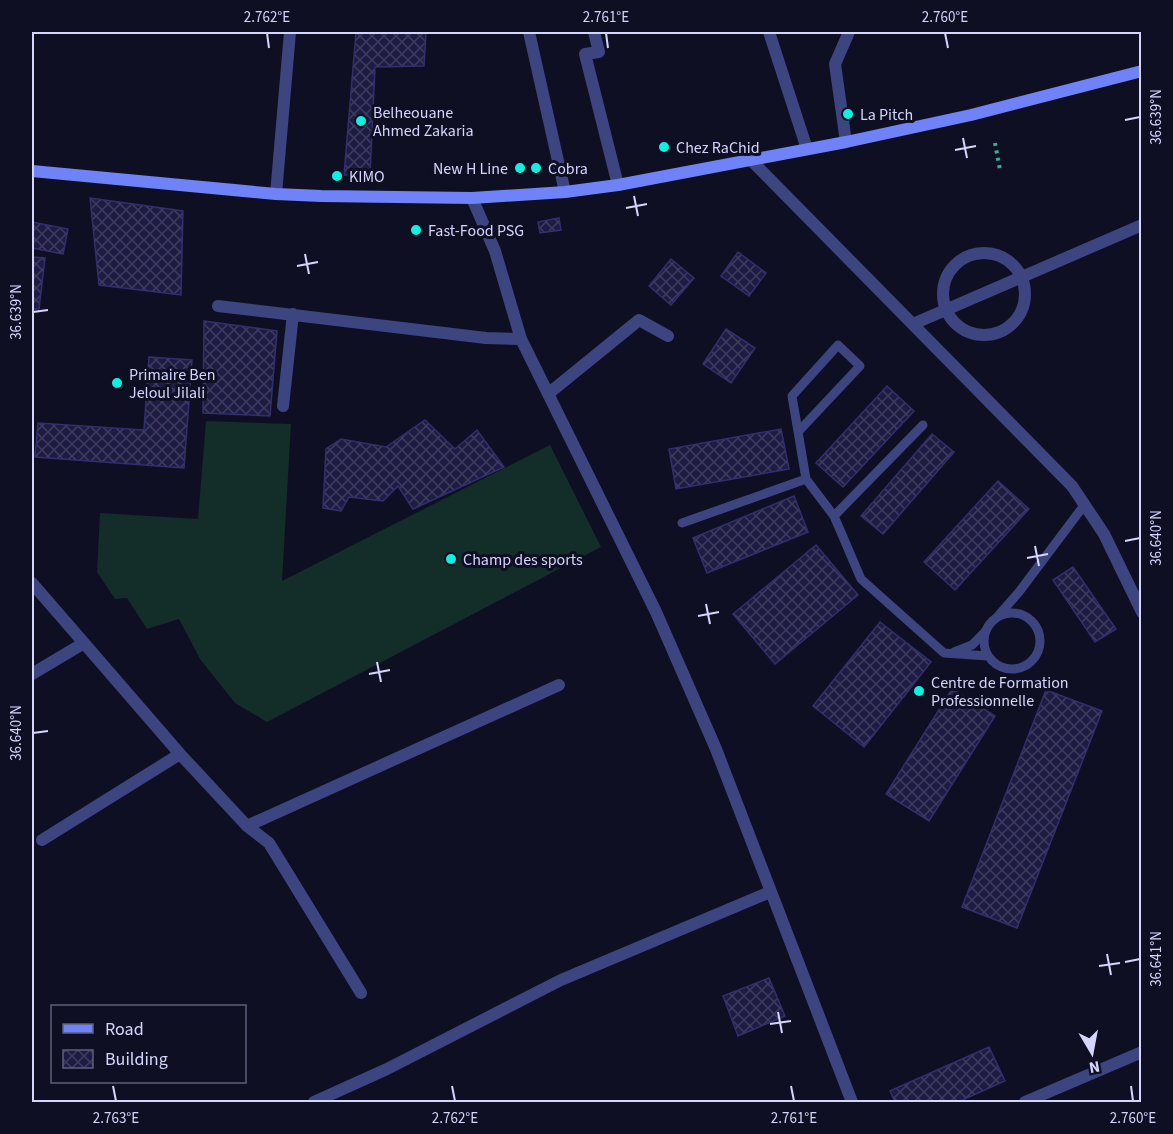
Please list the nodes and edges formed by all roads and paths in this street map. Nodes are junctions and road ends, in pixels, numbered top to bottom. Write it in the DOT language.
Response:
graph roads {
  1 [pos="290,32"];
  2 [pos="529,32"];
  3 [pos="594,32"];
  4 [pos="769,32"];
  5 [pos="849,32"];
  6 [pos="1142,71"];
  7 [pos="846,142"];
  8 [pos="995,144"];
  9 [pos="807,149"];
  10 [pos="750,159"];
  11 [pos="1000,170"];
  12 [pos="32,171"];
  13 [pos="618,185"];
  14 [pos="565,192"];
  15 [pos="276,194"];
  16 [pos="472,198"];
  17 [pos="1142,225"];
  18 [pos="1021,277"];
  19 [pos="218,306"];
  20 [pos="946,309"];
  21 [pos="293,314"];
  22 [pos="914,324"];
  23 [pos="668,336"];
  24 [pos="521,339"];
  25 [pos="548,394"];
  26 [pos="284,406"];
  27 [pos="923,425"];
  28 [pos="798,432"];
  29 [pos="806,478"];
  30 [pos="1085,504"];
  31 [pos="834,516"];
  32 [pos="682,523"];
  33 [pos="32,583"];
  34 [pos="1019,592"];
  35 [pos="1142,612"];
  36 [pos="1026,617"];
  37 [pos="994,620"];
  38 [pos="986,630"];
  39 [pos="84,643"];
  40 [pos="944,653"];
  41 [pos="988,657"];
  42 [pos="32,674"];
  43 [pos="559,685"];
  44 [pos="180,754"];
  45 [pos="247,826"];
  46 [pos="42,840"];
  47 [pos="770,892"];
  48 [pos="360,993"];
  49 [pos="1142,1052"];
  50 [pos="314,1102"];
  51 [pos="852,1102"];
  52 [pos="1025,1102"];
  1 -- 15 [label="street"];
  2 -- 14 [label="street"];
  3 -- 13 [label="street"];
  4 -- 9 [label="street"];
  5 -- 7 [label="street"];
  6 -- 7 [label="main road"];
  7 -- 9 [label="main road"];
  8 -- 11 [label="path"];
  9 -- 10 [label="main road"];
  10 -- 13 [label="main road"];
  10 -- 22 [label="street"];
  12 -- 15 [label="main road"];
  13 -- 14 [label="main road"];
  14 -- 16 [label="main road"];
  15 -- 16 [label="main road"];
  16 -- 24 [label="street"];
  17 -- 18 [label="street"];
  18 -- 20 [label="street"];
  18 -- 20 [label="street"];
  18 -- 20 [label="street"];
  19 -- 21 [label="street"];
  20 -- 22 [label="street"];
  21 -- 24 [label="street"];
  21 -- 26 [label="street"];
  22 -- 30 [label="street"];
  23 -- 25 [label="street"];
  24 -- 25 [label="street"];
  25 -- 47 [label="street"];
  27 -- 31 [label="lane"];
  28 -- 28 [label="lane"];
  28 -- 29 [label="lane"];
  29 -- 31 [label="lane"];
  29 -- 32 [label="lane"];
  30 -- 34 [label="lane"];
  30 -- 35 [label="street"];
  31 -- 40 [label="lane"];
  33 -- 39 [label="street"];
  34 -- 36 [label="lane"];
  34 -- 37 [label="lane"];
  36 -- 37 [label="lane"];
  36 -- 41 [label="lane"];
  37 -- 38 [label="lane"];
  38 -- 40 [label="lane"];
  38 -- 41 [label="lane"];
  39 -- 42 [label="street"];
  39 -- 44 [label="street"];
  40 -- 41 [label="lane"];
  43 -- 45 [label="street"];
  44 -- 45 [label="street"];
  44 -- 46 [label="street"];
  45 -- 48 [label="street"];
  47 -- 50 [label="street"];
  47 -- 51 [label="street"];
  49 -- 52 [label="street"];
}
